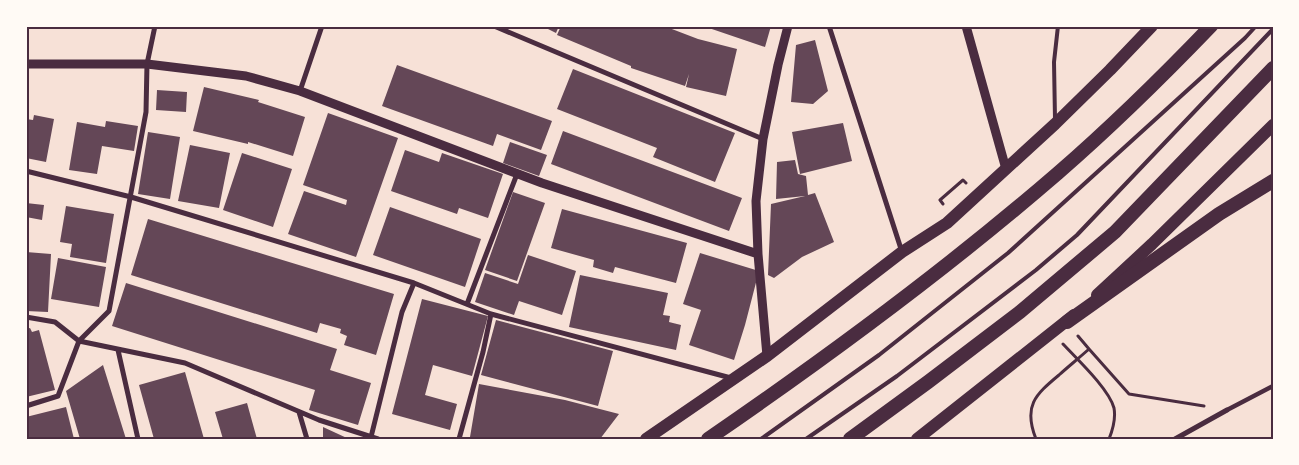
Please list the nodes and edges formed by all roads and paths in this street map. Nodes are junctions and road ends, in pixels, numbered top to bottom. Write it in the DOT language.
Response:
graph roads {
  1 [pos="155,26"];
  2 [pos="322,26"];
  3 [pos="494,26"];
  4 [pos="788,26"];
  5 [pos="829,26"];
  6 [pos="966,26"];
  7 [pos="1058,26"];
  8 [pos="1152,26"];
  9 [pos="1211,26"];
  10 [pos="1256,26"];
  11 [pos="1273,29"];
  12 [pos="26,64"];
  13 [pos="147,64"];
  14 [pos="1273,68"];
  15 [pos="300,91"];
  16 [pos="1055,124"];
  17 [pos="1273,125"];
  18 [pos="763,139"];
  19 [pos="1006,169"];
  20 [pos="26,171"];
  21 [pos="517,174"];
  22 [pos="1273,181"];
  23 [pos="131,197"];
  24 [pos="902,252"];
  25 [pos="758,254"];
  26 [pos="414,283"];
  27 [pos="467,304"];
  28 [pos="491,314"];
  29 [pos="26,317"];
  30 [pos="1067,322"];
  31 [pos="79,341"];
  32 [pos="1089,349"];
  33 [pos="118,350"];
  34 [pos="767,356"];
  35 [pos="734,379"];
  36 [pos="1273,386"];
  37 [pos="1109,396"];
  38 [pos="26,406"];
  39 [pos="1227,410"];
  40 [pos="299,412"];
  41 [pos="371,437"];
  42 [pos="138,439"];
  43 [pos="307,439"];
  44 [pos="378,439"];
  45 [pos="459,439"];
  46 [pos="646,439"];
  47 [pos="708,439"];
  48 [pos="761,439"];
  49 [pos="806,439"];
  50 [pos="850,439"];
  51 [pos="917,439"];
  52 [pos="1036,439"];
  53 [pos="1109,439"];
  54 [pos="1175,439"];
  1 -- 13 [label="street"];
  2 -- 15 [label="street"];
  3 -- 18 [label="street"];
  4 -- 18 [label="street"];
  5 -- 24 [label="street"];
  6 -- 19 [label="street"];
  7 -- 16 [label="lane"];
  8 -- 16 [label="main road"];
  9 -- 47 [label="highway"];
  10 -- 48 [label="lane"];
  11 -- 49 [label="lane"];
  12 -- 13 [label="street"];
  13 -- 15 [label="street"];
  13 -- 23 [label="street"];
  14 -- 50 [label="highway"];
  15 -- 21 [label="street"];
  16 -- 19 [label="main road"];
  17 -- 30 [label="main road"];
  18 -- 25 [label="street"];
  19 -- 24 [label="main road"];
  20 -- 23 [label="street"];
  21 -- 25 [label="street"];
  21 -- 27 [label="street"];
  22 -- 30 [label="highway"];
  23 -- 26 [label="street"];
  23 -- 31 [label="street"];
  24 -- 34 [label="main road"];
  25 -- 34 [label="street"];
  26 -- 27 [label="street"];
  26 -- 41 [label="street"];
  27 -- 28 [label="street"];
  28 -- 35 [label="street"];
  28 -- 45 [label="street"];
  29 -- 31 [label="street"];
  30 -- 32 [label="path"];
  30 -- 51 [label="main road"];
  31 -- 33 [label="street"];
  31 -- 38 [label="street"];
  32 -- 39 [label="path"];
  32 -- 52 [label="path"];
  33 -- 40 [label="street"];
  33 -- 42 [label="street"];
  34 -- 35 [label="main road"];
  35 -- 46 [label="main road"];
  36 -- 39 [label="street"];
  37 -- 53 [label="path"];
  39 -- 54 [label="street"];
  40 -- 41 [label="street"];
  40 -- 43 [label="street"];
  41 -- 44 [label="street"];
}
